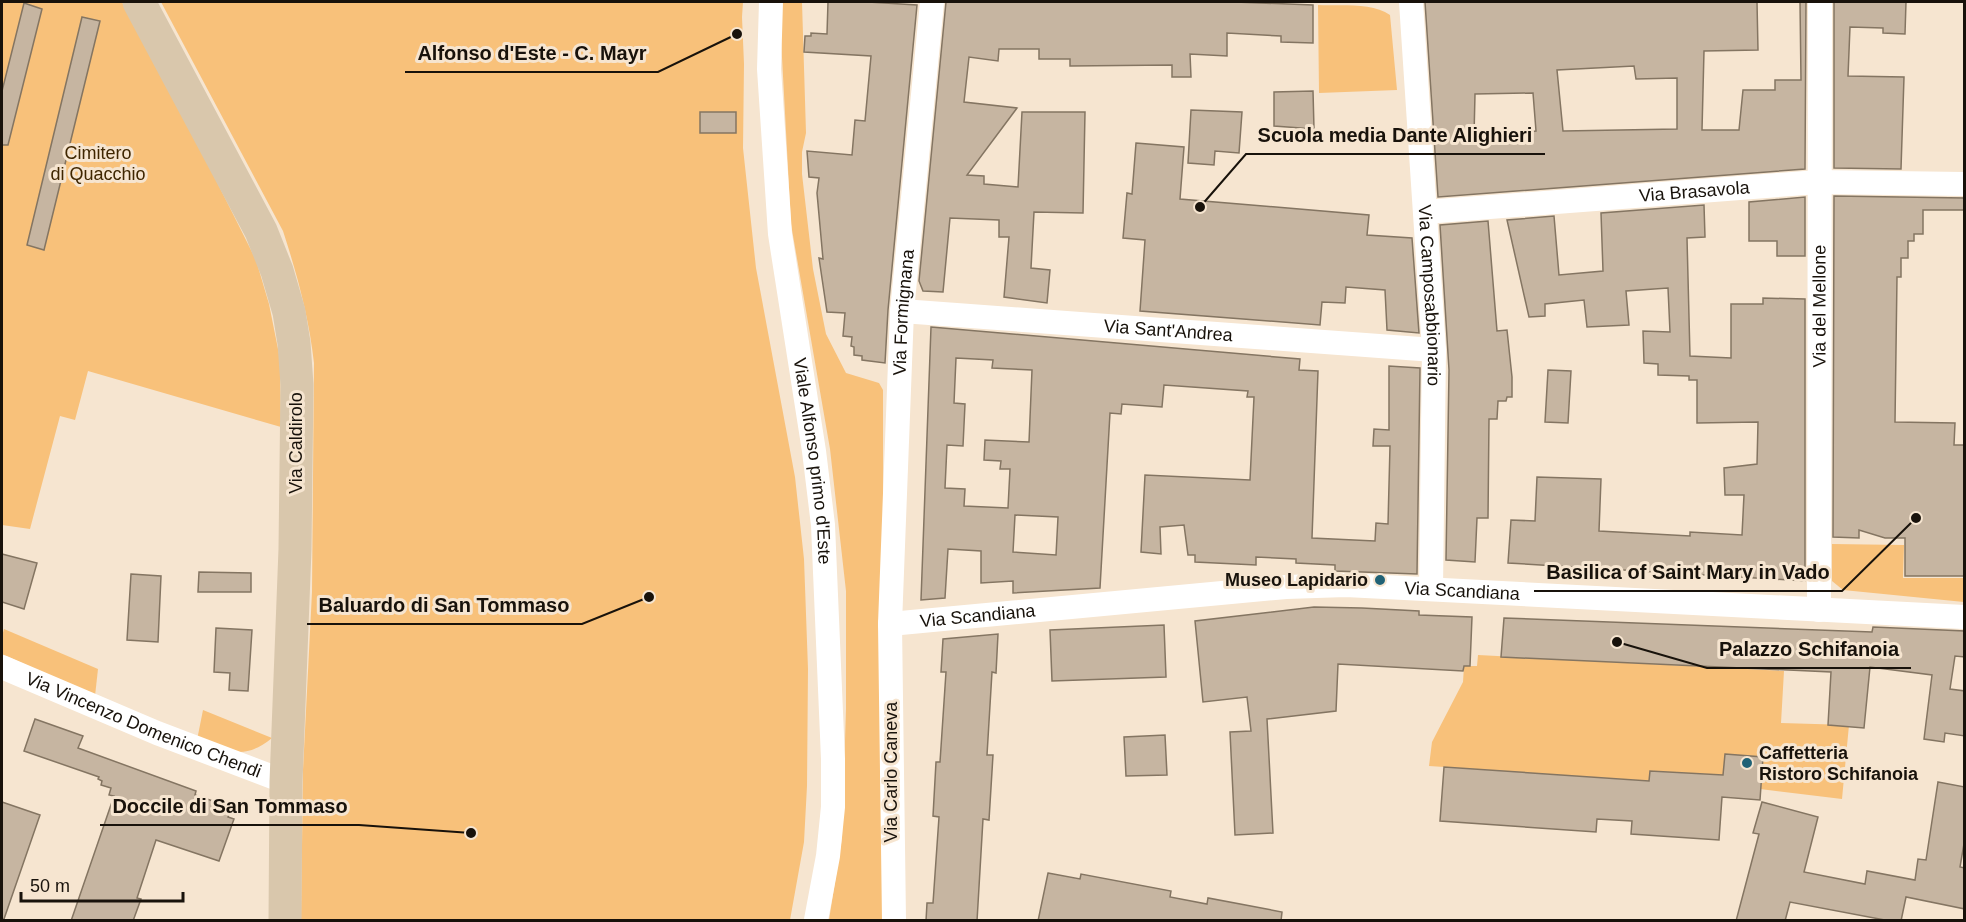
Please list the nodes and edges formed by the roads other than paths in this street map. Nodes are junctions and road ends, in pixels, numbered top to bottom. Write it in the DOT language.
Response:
graph roads {
  1 [pos="139,2"];
  2 [pos="771,2"];
  3 [pos="932,2"];
  4 [pos="1411,2"];
  5 [pos="1820,2"];
  6 [pos="1818,182"];
  7 [pos="1965,184"];
  8 [pos="1425,212"];
  9 [pos="902,311"];
  10 [pos="1434,350"];
  11 [pos="1431,588"];
  12 [pos="1819,610"];
  13 [pos="1965,617"];
  14 [pos="890,624"];
  15 [pos="2,667"];
  16 [pos="286,782"];
  17 [pos="285,921"];
  18 [pos="816,921"];
  19 [pos="894,921"];
  1 -- 16 [label="main road, Via Caldirolo"];
  2 -- 18 [label="street, Viale Alfonso primo d'Este"];
  3 -- 9 [label="street, Via Formignana"];
  4 -- 8 [label="street, Via Camposabbionario"];
  5 -- 6 [label="street, Via del Mellone"];
  6 -- 7 [label="street, Via Brasavola"];
  6 -- 8 [label="street, Via Brasavola"];
  6 -- 12 [label="street, Via del Mellone"];
  8 -- 10 [label="street, Via Camposabbionario"];
  9 -- 10 [label="street, Via Sant'Andrea"];
  9 -- 14 [label="street, Via Formignana"];
  10 -- 11 [label="street, Via Camposabbionario"];
  11 -- 12 [label="street, Via Scandiana"];
  11 -- 14 [label="street, Via Scandiana"];
  12 -- 13 [label="street, Via Scandiana"];
  14 -- 19 [label="street, Via Carlo Caneva"];
  15 -- 16 [label="street, Via Vincenzo Domenico Chendi"];
  16 -- 17 [label="main road, Via Caldirolo"];
}
